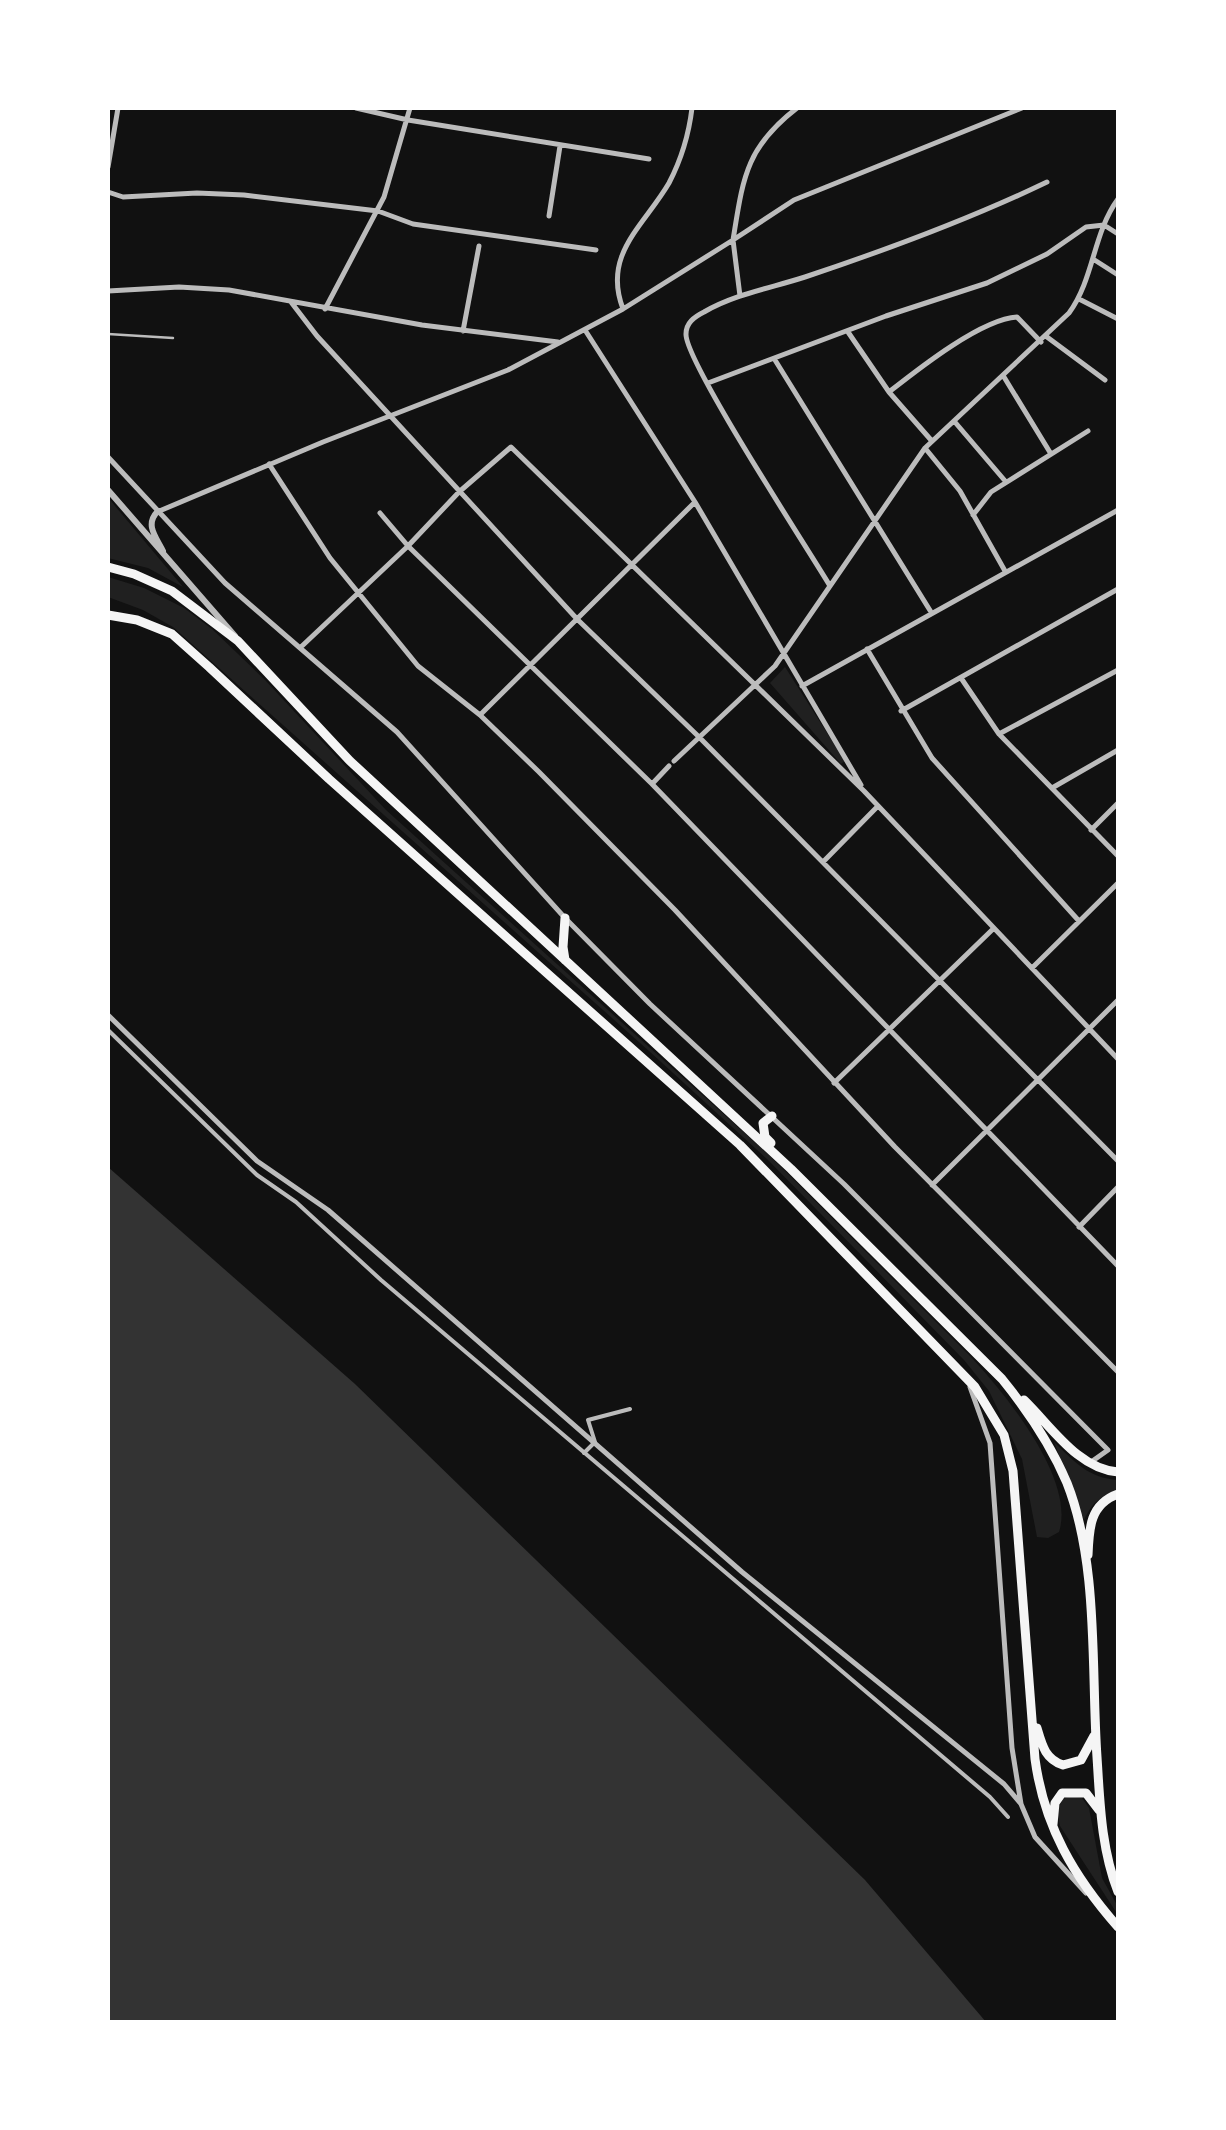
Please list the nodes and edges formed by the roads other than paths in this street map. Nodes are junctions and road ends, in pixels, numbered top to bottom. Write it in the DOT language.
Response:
graph roads {
  1 [pos="118,108"];
  2 [pos="356,108"];
  3 [pos="410,108"];
  4 [pos="692,108"];
  5 [pos="797,108"];
  6 [pos="1022,108"];
  7 [pos="408,120"];
  8 [pos="560,146"];
  9 [pos="649,159"];
  10 [pos="108,167"];
  11 [pos="1047,182"];
  12 [pos="108,191"];
  13 [pos="1118,199"];
  14 [pos="378,211"];
  15 [pos="549,216"];
  16 [pos="1104,225"];
  17 [pos="1118,234"];
  18 [pos="732,240"];
  19 [pos="479,246"];
  20 [pos="596,250"];
  21 [pos="1093,259"];
  22 [pos="1118,275"];
  23 [pos="108,291"];
  24 [pos="740,296"];
  25 [pos="1079,300"];
  26 [pos="292,302"];
  27 [pos="623,308"];
  28 [pos="326,309"];
  29 [pos="1118,319"];
  30 [pos="585,330"];
  31 [pos="463,331"];
  32 [pos="848,332"];
  33 [pos="108,334"];
  34 [pos="174,338"];
  35 [pos="1044,340"];
  36 [pos="561,342"];
  37 [pos="774,360"];
  38 [pos="1004,377"];
  39 [pos="1105,380"];
  40 [pos="708,383"];
  41 [pos="890,392"];
  42 [pos="392,415"];
  43 [pos="954,422"];
  44 [pos="1088,431"];
  45 [pos="932,441"];
  46 [pos="926,448"];
  47 [pos="1051,454"];
  48 [pos="108,457"];
  49 [pos="269,464"];
  50 [pos="1006,482"];
  51 [pos="108,490"];
  52 [pos="459,492"];
  53 [pos="695,502"];
  54 [pos="1118,510"];
  55 [pos="157,512"];
  56 [pos="380,513"];
  57 [pos="973,515"];
  58 [pos="873,522"];
  59 [pos="408,546"];
  60 [pos="171,565"];
  61 [pos="108,566"];
  62 [pos="629,566"];
  63 [pos="1005,572"];
  64 [pos="830,586"];
  65 [pos="1118,590"];
  66 [pos="356,592"];
  67 [pos="931,612"];
  68 [pos="108,615"];
  69 [pos="576,619"];
  70 [pos="238,641"];
  71 [pos="301,647"];
  72 [pos="867,649"];
  73 [pos="783,656"];
  74 [pos="530,668"];
  75 [pos="1118,670"];
  76 [pos="960,678"];
  77 [pos="755,685"];
  78 [pos="802,686"];
  79 [pos="902,711"];
  80 [pos="480,715"];
  81 [pos="999,734"];
  82 [pos="698,736"];
  83 [pos="1118,750"];
  84 [pos="652,784"];
  85 [pos="1051,789"];
  86 [pos="864,791"];
  87 [pos="1118,803"];
  88 [pos="877,807"];
  89 [pos="1092,830"];
  90 [pos="1118,856"];
  91 [pos="824,862"];
  92 [pos="1118,883"];
  93 [pos="565,918"];
  94 [pos="1079,921"];
  95 [pos="993,929"];
  96 [pos="566,962"];
  97 [pos="1032,968"];
  98 [pos="939,982"];
  99 [pos="1118,1000"];
  100 [pos="108,1015"];
  101 [pos="1088,1028"];
  102 [pos="108,1030"];
  103 [pos="890,1032"];
  104 [pos="1118,1059"];
  105 [pos="1036,1079"];
  106 [pos="834,1083"];
  107 [pos="772,1116"];
  108 [pos="986,1129"];
  109 [pos="1118,1161"];
  110 [pos="791,1169"];
  111 [pos="932,1184"];
  112 [pos="1118,1187"];
  113 [pos="1080,1226"];
  114 [pos="1118,1266"];
  115 [pos="955,1363"];
  116 [pos="1118,1372"];
  117 [pos="1002,1379"];
  118 [pos="630,1409"];
  119 [pos="595,1442"];
  120 [pos="584,1453"];
  121 [pos="1089,1463"];
  122 [pos="1118,1472"];
  123 [pos="1118,1494"];
  124 [pos="1088,1588"];
  125 [pos="1032,1711"];
  126 [pos="1095,1733"];
  127 [pos="1021,1804"];
  128 [pos="1100,1812"];
  129 [pos="1008,1817"];
  130 [pos="1053,1832"];
  131 [pos="1118,1892"];
  132 [pos="1100,1906"];
  133 [pos="1118,1928"];
  1 -- 10 [label="street"];
  2 -- 7 [label="street"];
  3 -- 7 [label="street"];
  4 -- 27 [label="street"];
  5 -- 18 [label="street"];
  6 -- 18 [label="street"];
  7 -- 8 [label="street"];
  7 -- 14 [label="street"];
  8 -- 9 [label="street"];
  8 -- 15 [label="street"];
  11 -- 24 [label="street"];
  12 -- 14 [label="street"];
  13 -- 16 [label="street"];
  14 -- 20 [label="street"];
  14 -- 28 [label="street"];
  16 -- 17 [label="street"];
  16 -- 21 [label="street"];
  16 -- 32 [label="street"];
  18 -- 24 [label="street"];
  18 -- 27 [label="street"];
  19 -- 31 [label="street"];
  21 -- 22 [label="street"];
  21 -- 25 [label="street"];
  23 -- 26 [label="street"];
  24 -- 40 [label="street"];
  25 -- 29 [label="street"];
  25 -- 35 [label="street"];
  26 -- 28 [label="street"];
  26 -- 42 [label="street"];
  27 -- 30 [label="street"];
  28 -- 31 [label="street"];
  30 -- 36 [label="street"];
  30 -- 53 [label="street"];
  31 -- 36 [label="street"];
  32 -- 37 [label="street"];
  32 -- 41 [label="street"];
  33 -- 34 [label="lane"];
  35 -- 38 [label="street"];
  35 -- 39 [label="street"];
  35 -- 41 [label="street"];
  36 -- 42 [label="street"];
  37 -- 40 [label="street"];
  37 -- 58 [label="street"];
  38 -- 43 [label="street"];
  38 -- 47 [label="street"];
  40 -- 64 [label="street"];
  41 -- 45 [label="street"];
  42 -- 49 [label="street"];
  42 -- 52 [label="street"];
  43 -- 45 [label="street"];
  43 -- 50 [label="street"];
  44 -- 47 [label="street"];
  45 -- 46 [label="street"];
  46 -- 57 [label="street"];
  46 -- 58 [label="street"];
  47 -- 50 [label="street"];
  48 -- 55 [label="street"];
  49 -- 55 [label="street"];
  49 -- 66 [label="street"];
  50 -- 57 [label="street"];
  51 -- 60 [label="street"];
  52 -- 59 [label="street"];
  52 -- 62 [label="street"];
  52 -- 69 [label="street"];
  53 -- 62 [label="street"];
  53 -- 73 [label="street"];
  54 -- 63 [label="street"];
  55 -- 60 [label="street"];
  55 -- 71 [label="street"];
  56 -- 59 [label="street"];
  57 -- 63 [label="street"];
  58 -- 64 [label="street"];
  58 -- 67 [label="street"];
  59 -- 66 [label="street"];
  59 -- 74 [label="street"];
  60 -- 70 [label="street"];
  61 -- 70 [label="main road"];
  62 -- 69 [label="street"];
  62 -- 77 [label="street"];
  63 -- 67 [label="street"];
  64 -- 73 [label="street"];
  65 -- 76 [label="street"];
  66 -- 71 [label="street"];
  66 -- 80 [label="street"];
  67 -- 72 [label="street"];
  68 -- 115 [label="main road"];
  69 -- 74 [label="street"];
  69 -- 82 [label="street"];
  70 -- 96 [label="main road"];
  71 -- 93 [label="street"];
  72 -- 78 [label="street"];
  72 -- 79 [label="street"];
  73 -- 77 [label="street"];
  73 -- 78 [label="street"];
  74 -- 80 [label="street"];
  74 -- 84 [label="street"];
  75 -- 81 [label="street"];
  76 -- 79 [label="street"];
  76 -- 81 [label="street"];
  77 -- 82 [label="street"];
  77 -- 86 [label="street"];
  78 -- 86 [label="street"];
  79 -- 94 [label="street"];
  80 -- 106 [label="street"];
  81 -- 85 [label="street"];
  82 -- 84 [label="street"];
  82 -- 91 [label="street"];
  83 -- 85 [label="street"];
  84 -- 103 [label="street"];
  85 -- 89 [label="street"];
  86 -- 88 [label="street"];
  87 -- 89 [label="street"];
  88 -- 91 [label="street"];
  88 -- 95 [label="street"];
  89 -- 90 [label="street"];
  91 -- 98 [label="street"];
  92 -- 94 [label="street"];
  93 -- 96 [label="main road"];
  93 -- 107 [label="street"];
  94 -- 97 [label="street"];
  95 -- 97 [label="street"];
  95 -- 98 [label="street"];
  96 -- 110 [label="main road"];
  97 -- 101 [label="street"];
  98 -- 103 [label="street"];
  98 -- 105 [label="street"];
  99 -- 101 [label="street"];
  100 -- 119 [label="street"];
  101 -- 104 [label="street"];
  101 -- 105 [label="street"];
  102 -- 120 [label="street"];
  103 -- 106 [label="street"];
  103 -- 108 [label="street"];
  105 -- 108 [label="street"];
  105 -- 109 [label="street"];
  106 -- 111 [label="street"];
  107 -- 110 [label="main road"];
  107 -- 121 [label="street"];
  108 -- 111 [label="street"];
  108 -- 113 [label="street"];
  110 -- 117 [label="main road"];
  111 -- 116 [label="street"];
  112 -- 113 [label="street"];
  113 -- 114 [label="street"];
  115 -- 125 [label="main road"];
  115 -- 127 [label="street"];
  117 -- 121 [label="main road"];
  117 -- 124 [label="main road"];
  118 -- 119 [label="street"];
  119 -- 120 [label="street"];
  119 -- 127 [label="street"];
  120 -- 129 [label="street"];
  121 -- 122 [label="main road"];
  123 -- 124 [label="main road"];
  124 -- 126 [label="main road"];
  125 -- 126 [label="main road"];
  125 -- 130 [label="main road"];
  126 -- 128 [label="main road"];
  127 -- 132 [label="street"];
  128 -- 130 [label="main road"];
  128 -- 131 [label="main road"];
  130 -- 132 [label="main road"];
  132 -- 133 [label="main road"];
}
